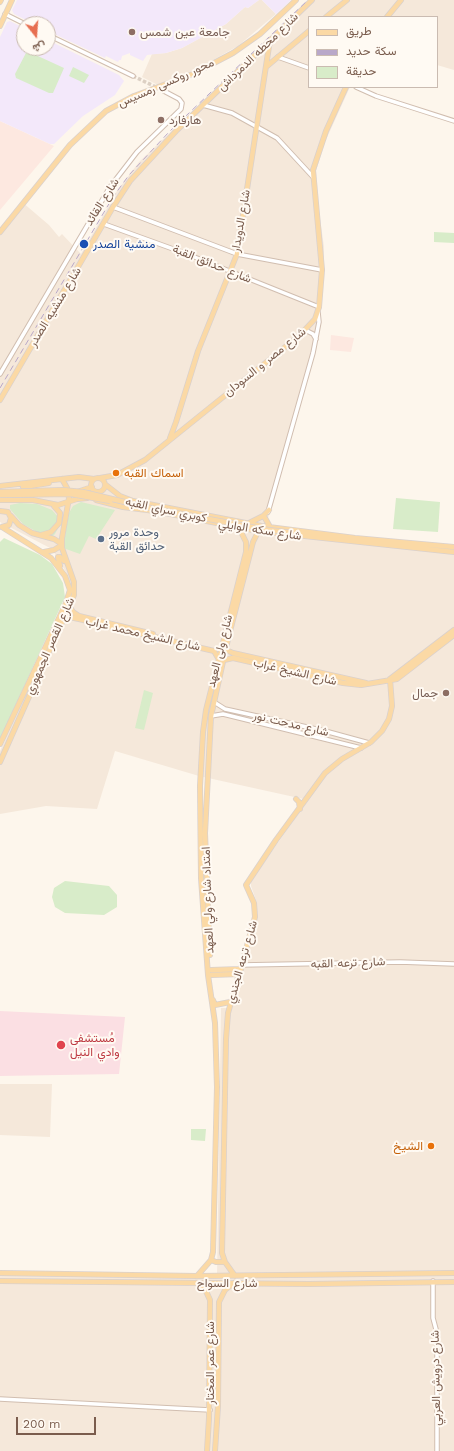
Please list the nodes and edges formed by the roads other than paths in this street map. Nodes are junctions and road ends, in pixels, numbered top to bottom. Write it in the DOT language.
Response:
graph roads {
  1 [pos="12,0"];
  2 [pos="296,0"];
  3 [pos="312,0"];
  4 [pos="347,0"];
  5 [pos="401,0"];
  6 [pos="5,14"];
  7 [pos="327,16"];
  8 [pos="388,16"];
  9 [pos="16,20"];
  10 [pos="0,26"];
  11 [pos="308,32"];
  12 [pos="56,39"];
  13 [pos="270,40"];
  14 [pos="278,57"];
  15 [pos="266,67"];
  16 [pos="308,68"];
  17 [pos="133,76"];
  18 [pos="346,88"];
  19 [pos="358,88"];
  20 [pos="162,90"];
  21 [pos="203,104"];
  22 [pos="454,121"];
  23 [pos="257,125"];
  24 [pos="313,177"];
  25 [pos="113,207"];
  26 [pos="104,224"];
  27 [pos="0,232"];
  28 [pos="237,254"];
  29 [pos="322,270"];
  30 [pos="229,271"];
  31 [pos="319,310"];
  32 [pos="305,330"];
  33 [pos="316,339"];
  34 [pos="0,374"];
  35 [pos="0,400"];
  36 [pos="176,422"];
  37 [pos="184,427"];
  38 [pos="169,440"];
  39 [pos="117,475"];
  40 [pos="97,478"];
  41 [pos="62,479"];
  42 [pos="54,480"];
  43 [pos="106,484"];
  44 [pos="0,486"];
  45 [pos="92,487"];
  46 [pos="0,491"];
  47 [pos="0,495"];
  48 [pos="0,500"];
  49 [pos="69,503"];
  50 [pos="51,504"];
  51 [pos="141,510"];
  52 [pos="269,510"];
  53 [pos="0,511"];
  54 [pos="11,516"];
  55 [pos="265,518"];
  56 [pos="248,523"];
  57 [pos="261,526"];
  58 [pos="1,527"];
  59 [pos="270,527"];
  60 [pos="239,528"];
  61 [pos="258,531"];
  62 [pos="36,535"];
  63 [pos="355,538"];
  64 [pos="246,542"];
  65 [pos="62,544"];
  66 [pos="252,545"];
  67 [pos="454,547"];
  68 [pos="44,552"];
  69 [pos="454,552"];
  70 [pos="66,562"];
  71 [pos="60,568"];
  72 [pos="69,606"];
  73 [pos="62,619"];
  74 [pos="454,630"];
  75 [pos="454,634"];
  76 [pos="222,645"];
  77 [pos="226,650"];
  78 [pos="221,659"];
  79 [pos="287,668"];
  80 [pos="390,679"];
  81 [pos="214,702"];
  82 [pos="211,716"];
  83 [pos="369,743"];
  84 [pos="0,744"];
  85 [pos="360,748"];
  86 [pos="1,757"];
  87 [pos="0,762"];
  88 [pos="201,777"];
  89 [pos="207,778"];
  90 [pos="296,799"];
  91 [pos="300,809"];
  92 [pos="203,832"];
  93 [pos="454,964"];
  94 [pos="241,969"];
  95 [pos="210,973"];
  96 [pos="230,1002"];
  97 [pos="213,1005"];
  98 [pos="214,1183"];
  99 [pos="223,1183"];
  100 [pos="211,1260"];
  101 [pos="225,1262"];
  102 [pos="0,1273"];
  103 [pos="454,1273"];
  104 [pos="125,1275"];
  105 [pos="143,1275"];
  106 [pos="197,1276"];
  107 [pos="235,1276"];
  108 [pos="307,1276"];
  109 [pos="319,1276"];
  110 [pos="0,1281"];
  111 [pos="433,1281"];
  112 [pos="132,1282"];
  113 [pos="147,1282"];
  114 [pos="195,1282"];
  115 [pos="454,1282"];
  116 [pos="235,1283"];
  117 [pos="322,1283"];
  118 [pos="309,1284"];
  119 [pos="210,1300"];
  120 [pos="219,1302"];
  121 [pos="0,1398"];
  122 [pos="210,1410"];
  123 [pos="207,1451"];
  124 [pos="215,1451"];
  125 [pos="437,1451"];
  1 -- 6 [label="main road"];
  2 -- 27 [label="main road, محور روكسى رمسيس"];
  3 -- 13 [label="main road, شارع محطه الدمرداش"];
  4 -- 7 [label="main road"];
  5 -- 8 [label="main road"];
  6 -- 9 [label="street"];
  6 -- 10 [label="main road"];
  11 -- 14 [label="main road"];
  12 -- 17 [label="street"];
  13 -- 15 [label="main road, شارع الدويدار"];
  13 -- 21 [label="main road, شارع محطه الدمرداش"];
  14 -- 15 [label="main road"];
  14 -- 16 [label="street"];
  15 -- 23 [label="main road, شارع الدويدار"];
  18 -- 24 [label="main road"];
  19 -- 22 [label="street"];
  20 -- 34 [label="street, شارع القائد"];
  21 -- 23 [label="street"];
  21 -- 25 [label="main road, شارع منشيه الصدر"];
  23 -- 24 [label="street"];
  23 -- 28 [label="main road, شارع الدويدار"];
  24 -- 29 [label="main road"];
  25 -- 26 [label="main road, شارع منشيه الصدر"];
  25 -- 28 [label="street"];
  26 -- 30 [label="street, شارع حدائق القبة"];
  26 -- 35 [label="main road, شارع منشيه الصدر"];
  28 -- 29 [label="street"];
  28 -- 30 [label="main road, شارع الدويدار"];
  29 -- 31 [label="main road"];
  30 -- 31 [label="street, شارع حدائق القبة"];
  30 -- 36 [label="main road, شارع الدويدار"];
  31 -- 32 [label="main road, شارع مصر و السودان"];
  31 -- 33 [label="street"];
  32 -- 33 [label="street"];
  32 -- 37 [label="main road, شارع مصر و السودان"];
  33 -- 52 [label="street"];
  36 -- 37 [label="main road"];
  36 -- 38 [label="main road, شارع الدويدار"];
  37 -- 38 [label="main road, شارع مصر و السودان"];
  38 -- 39 [label="main road, شارع مصر و السودان"];
  39 -- 40 [label="main road, شارع مصر و السودان"];
  39 -- 43 [label="main road, شارع مصر و السودان"];
  40 -- 41 [label="main road"];
  40 -- 43 [label="main road"];
  40 -- 45 [label="main road"];
  41 -- 42 [label="main road"];
  41 -- 49 [label="main road, شارع القصر الجمهوري"];
  42 -- 44 [label="main road"];
  42 -- 46 [label="main road, bridge"];
  43 -- 45 [label="main road"];
  43 -- 56 [label="main road, شارع سكه الوايلي"];
  45 -- 49 [label="main road"];
  46 -- 63 [label="main road, كوبري سراي القبه, bridge"];
  47 -- 51 [label="main road, كوبري سراي القبه, bridge"];
  48 -- 50 [label="main road, شارع سكه الوايلي"];
  49 -- 50 [label="main road, شارع سكه الوايلي"];
  49 -- 51 [label="main road, شارع سكه الوايلي"];
  49 -- 65 [label="main road, شارع القصر الجمهوري"];
  50 -- 62 [label="main road"];
  51 -- 60 [label="main road, شارع سكه الوايلي"];
  52 -- 55 [label="street"];
  52 -- 56 [label="main road"];
  53 -- 54 [label="main road"];
  54 -- 58 [label="main road"];
  54 -- 62 [label="main road"];
  55 -- 57 [label="street"];
  55 -- 59 [label="main road"];
  56 -- 57 [label="main road, شارع سكه الوايلي"];
  57 -- 59 [label="main road, شارع سكه الوايلي"];
  57 -- 61 [label="main road, شارع ولى العهد"];
  58 -- 68 [label="main road, شارع القصر الجمهوري"];
  59 -- 63 [label="main road, شارع سكه الوايلي"];
  60 -- 61 [label="main road, شارع سكه الوايلي"];
  60 -- 64 [label="main road"];
  61 -- 66 [label="main road, شارع ولى العهد"];
  61 -- 69 [label="main road, شارع سكه الوايلي"];
  62 -- 65 [label="main road"];
  63 -- 67 [label="main road, شارع سكه الوايلي"];
  64 -- 66 [label="main road"];
  64 -- 76 [label="main road, شارع ولى العهد"];
  65 -- 68 [label="main road"];
  65 -- 70 [label="main road, شارع القصر الجمهوري"];
  66 -- 77 [label="main road, شارع ولى العهد"];
  68 -- 71 [label="main road, شارع القصر الجمهوري"];
  70 -- 71 [label="main road"];
  70 -- 72 [label="main road, شارع القصر الجمهوري"];
  71 -- 84 [label="main road, شارع القصر الجمهوري"];
  72 -- 73 [label="main road, شارع القصر الجمهوري"];
  72 -- 76 [label="main road, شارع الشيخ محمد غراب"];
  73 -- 78 [label="main road, شارع الشيخ محمد غراب"];
  73 -- 86 [label="main road, شارع القصر الجمهوري"];
  74 -- 80 [label="main road"];
  75 -- 80 [label="main road"];
  76 -- 78 [label="main road, شارع ولى العهد"];
  77 -- 78 [label="main road, شارع ولى العهد"];
  77 -- 79 [label="main road, شارع الشيخ غراب"];
  78 -- 79 [label="main road, شارع الشيخ غراب"];
  78 -- 81 [label="main road, شارع ولى العهد"];
  78 -- 88 [label="main road, شارع ولى العهد"];
  79 -- 80 [label="main road, شارع الشيخ غراب"];
  80 -- 83 [label="main road, شارع ترعه الجندي"];
  81 -- 82 [label="main road, شارع ولى العهد"];
  81 -- 83 [label="street, شارع مدحت نور"];
  82 -- 85 [label="street, شارع مدحت نور"];
  82 -- 89 [label="main road, شارع ولى العهد"];
  83 -- 85 [label="main road, شارع ترعه الجندي"];
  85 -- 91 [label="main road, شارع ترعه الجندي"];
  86 -- 87 [label="main road, شارع القصر الجمهوري"];
  88 -- 92 [label="main road, امتداد شارع ولي العهد"];
  89 -- 92 [label="main road, امتداد شارع ولي العهد"];
  90 -- 91 [label="main road"];
  91 -- 94 [label="main road, شارع ترعه الجندي"];
  92 -- 95 [label="main road, امتداد شارع ولي العهد"];
  93 -- 94 [label="street, شارع ترعه القبه"];
  94 -- 95 [label="main road, شارع ترعه القبه"];
  94 -- 96 [label="main road, شارع ترعه الجندي"];
  95 -- 97 [label="main road, شارع ترعه الجندي"];
  96 -- 97 [label="main road"];
  96 -- 99 [label="main road, شارع ترعه الجندي"];
  97 -- 98 [label="main road, شارع ترعه الجندي"];
  98 -- 99 [label="main road"];
  98 -- 100 [label="main road, شارع ترعه الجندي"];
  99 -- 101 [label="main road, شارع ترعه الجندي"];
  100 -- 101 [label="main road"];
  100 -- 106 [label="main road"];
  101 -- 107 [label="main road, شارع ترعه الجندي"];
  102 -- 104 [label="main road, شارع السواح"];
  103 -- 109 [label="main road, شارع السواح"];
  104 -- 105 [label="main road, شارع السواح"];
  104 -- 112 [label="main road"];
  105 -- 106 [label="main road, شارع السواح"];
  105 -- 113 [label="main road"];
  106 -- 107 [label="main road, شارع السواح"];
  107 -- 108 [label="main road, شارع السواح"];
  108 -- 109 [label="main road, شارع السواح"];
  108 -- 118 [label="main road"];
  109 -- 117 [label="main road"];
  110 -- 112 [label="main road, شارع السواح"];
  111 -- 115 [label="main road, شارع السواح"];
  111 -- 117 [label="main road, شارع السواح"];
  111 -- 125 [label="street, شارع درويش العربي"];
  112 -- 113 [label="main road, شارع السواح"];
  113 -- 114 [label="main road, شارع السواح"];
  114 -- 116 [label="main road, شارع السواح"];
  114 -- 119 [label="main road"];
  116 -- 118 [label="main road, شارع السواح"];
  116 -- 120 [label="main road"];
  117 -- 118 [label="main road, شارع السواح"];
  119 -- 120 [label="main road"];
  119 -- 122 [label="main road, شارع عمر المختار"];
  120 -- 124 [label="main road, شارع عمر المختار"];
  121 -- 122 [label="street"];
  122 -- 123 [label="main road, شارع عمر المختار"];
}
